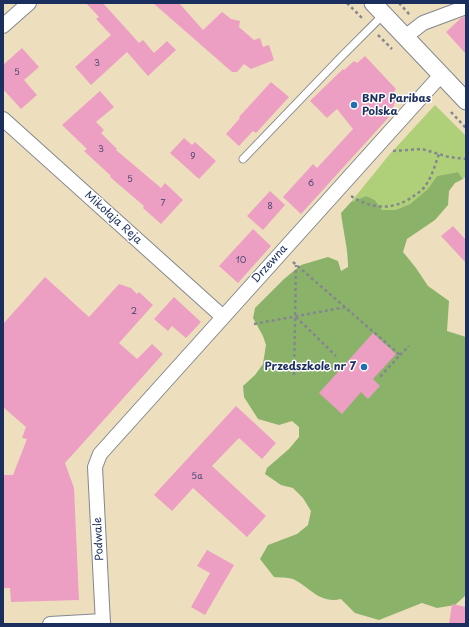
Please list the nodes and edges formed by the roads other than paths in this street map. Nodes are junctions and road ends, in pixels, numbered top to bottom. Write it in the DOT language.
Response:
graph roads {
  1 [pos="29,3"];
  2 [pos="466,7"];
  3 [pos="378,9"];
  4 [pos="3,26"];
  5 [pos="405,37"];
  6 [pos="441,75"];
  7 [pos="466,101"];
  8 [pos="3,120"];
  9 [pos="243,159"];
  10 [pos="223,317"];
  11 [pos="100,454"];
  12 [pos="103,623"];
  13 [pos="50,624"];
  1 -- 4 [label="street"];
  2 -- 5 [label="street"];
  3 -- 5 [label="street"];
  3 -- 9 [label="lane"];
  5 -- 6 [label="street"];
  6 -- 7 [label="street"];
  6 -- 10 [label="street, Drzewna"];
  8 -- 10 [label="street, Mikołaja Reja"];
  10 -- 11 [label="street, Drzewna"];
  11 -- 12 [label="street, Podwale"];
  12 -- 13 [label="street"];
}
